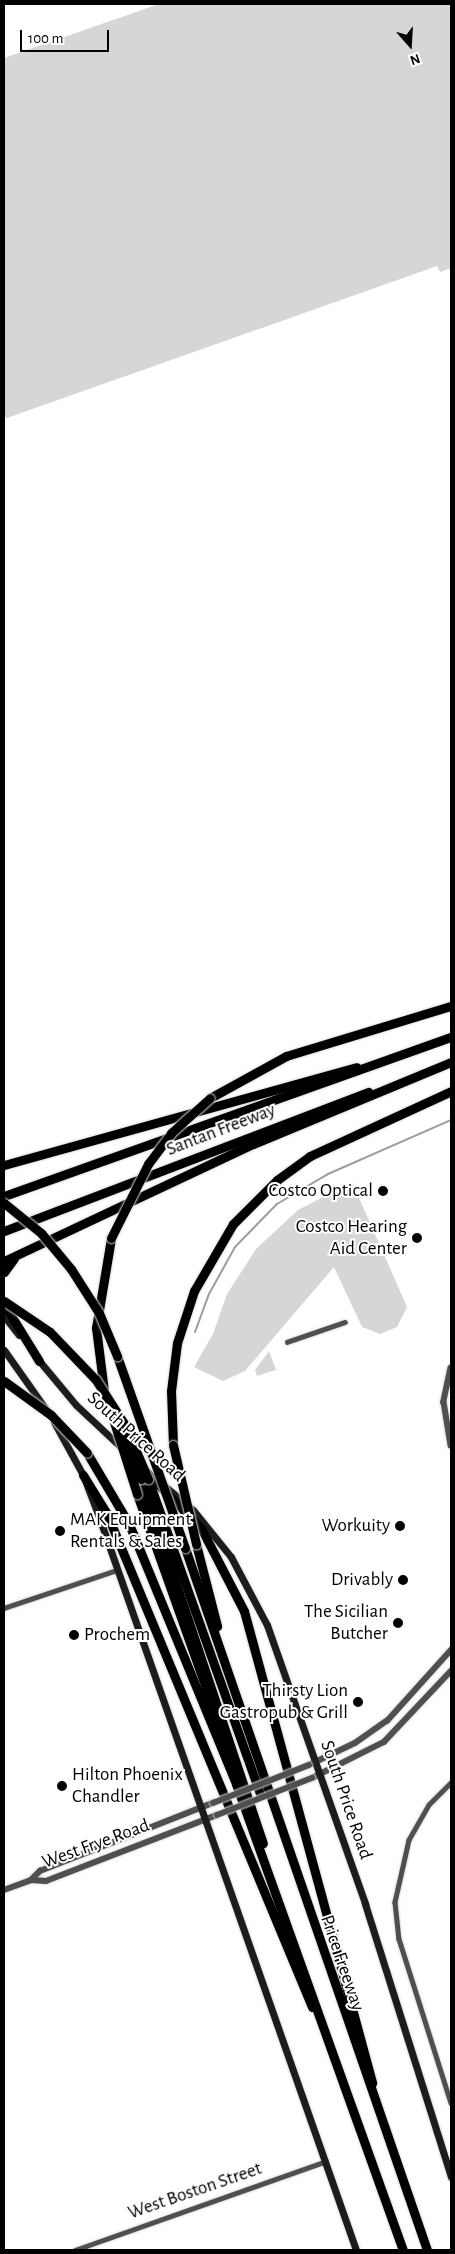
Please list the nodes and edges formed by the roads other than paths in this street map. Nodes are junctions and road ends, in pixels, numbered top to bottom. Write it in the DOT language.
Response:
graph roads {
  1 [pos="451,1006"];
  2 [pos="451,1037"];
  3 [pos="412,1051"];
  4 [pos="451,1062"];
  5 [pos="451,1091"];
  6 [pos="4,1165"];
  7 [pos="4,1196"];
  8 [pos="4,1203"];
  9 [pos="4,1231"];
  10 [pos="16,1255"];
  11 [pos="4,1261"];
  12 [pos="4,1272"];
  13 [pos="4,1304"];
  14 [pos="4,1316"];
  15 [pos="345,1322"];
  16 [pos="287,1342"];
  17 [pos="4,1350"];
  18 [pos="39,1360"];
  19 [pos="451,1368"];
  20 [pos="4,1382"];
  21 [pos="451,1445"];
  22 [pos="135,1460"];
  23 [pos="83,1475"];
  24 [pos="145,1479"];
  25 [pos="117,1570"];
  26 [pos="4,1608"];
  27 [pos="451,1650"];
  28 [pos="451,1671"];
  29 [pos="231,1684"];
  30 [pos="317,1762"];
  31 [pos="321,1774"];
  32 [pos="451,1783"];
  33 [pos="201,1808"];
  34 [pos="205,1819"];
  35 [pos="129,1836"];
  36 [pos="133,1846"];
  37 [pos="287,1855"];
  38 [pos="267,1863"];
  39 [pos="31,1880"];
  40 [pos="4,1890"];
  41 [pos="347,2091"];
  42 [pos="451,2103"];
  43 [pos="379,2118"];
  44 [pos="326,2161"];
  45 [pos="451,2177"];
  46 [pos="75,2250"];
  47 [pos="356,2250"];
  48 [pos="403,2250"];
  49 [pos="427,2250"];
  1 -- 38 [label="highway, bridge"];
  2 -- 3 [label="highway, Santan Freeway"];
  3 -- 6 [label="highway"];
  3 -- 7 [label="highway, Santan Freeway"];
  4 -- 9 [label="highway, Santan Freeway"];
  4 -- 10 [label="highway"];
  5 -- 29 [label="highway, bridge"];
  8 -- 29 [label="highway, bridge"];
  10 -- 11 [label="highway"];
  10 -- 12 [label="highway"];
  13 -- 18 [label="highway"];
  13 -- 24 [label="highway, bridge"];
  14 -- 18 [label="main road, South Price Road"];
  15 -- 16 [label="street"];
  17 -- 23 [label="main road"];
  18 -- 22 [label="main road, South Price Road"];
  19 -- 21 [label="street"];
  20 -- 38 [label="highway, bridge"];
  22 -- 30 [label="main road, South Price Road"];
  22 -- 43 [label="highway"];
  23 -- 25 [label="main road"];
  23 -- 41 [label="highway"];
  24 -- 37 [label="highway"];
  24 -- 38 [label="highway"];
  25 -- 26 [label="street"];
  25 -- 33 [label="main road"];
  27 -- 30 [label="street, West Frye Road"];
  28 -- 31 [label="street, West Frye Road"];
  29 -- 37 [label="highway, Price Freeway"];
  30 -- 31 [label="main road, South Price Road"];
  30 -- 33 [label="street, West Frye Road, bridge"];
  31 -- 34 [label="street, West Frye Road, bridge"];
  31 -- 45 [label="main road, South Price Road"];
  32 -- 42 [label="street"];
  33 -- 34 [label="main road"];
  33 -- 35 [label="street, West Frye Road"];
  34 -- 36 [label="street, West Frye Road"];
  34 -- 44 [label="main road"];
  35 -- 36 [label="street"];
  35 -- 39 [label="street, West Frye Road"];
  36 -- 39 [label="street, West Frye Road"];
  37 -- 43 [label="highway, Price Freeway"];
  38 -- 41 [label="highway, Price Freeway"];
  39 -- 40 [label="street, West Frye Road"];
  41 -- 48 [label="highway, Price Freeway"];
  43 -- 49 [label="highway, Price Freeway"];
  44 -- 46 [label="street, West Boston Street"];
  44 -- 47 [label="main road"];
}
